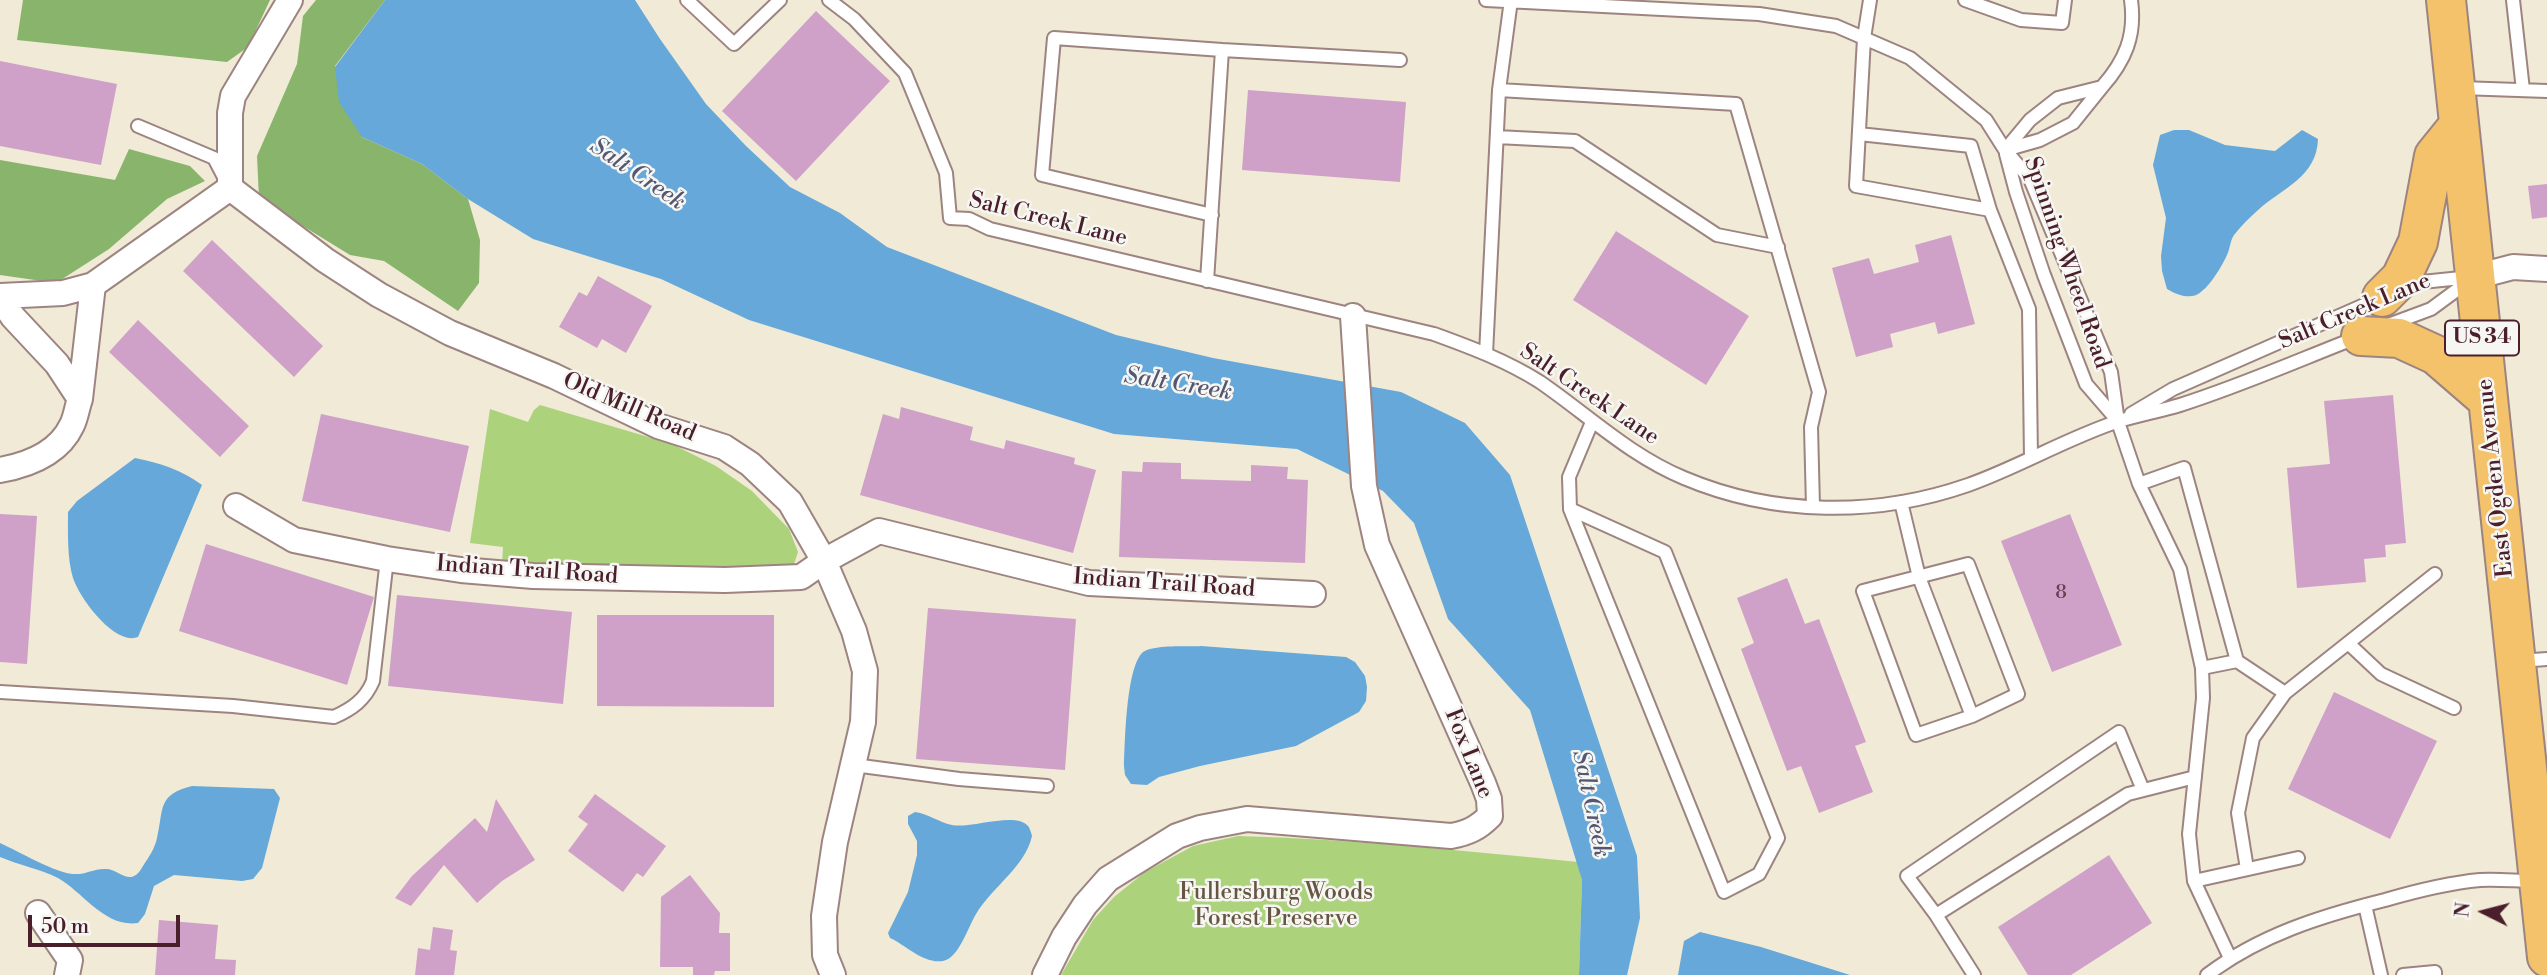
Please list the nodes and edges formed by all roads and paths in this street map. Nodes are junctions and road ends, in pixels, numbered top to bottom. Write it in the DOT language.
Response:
graph roads {
  1 [pos="290,0"];
  2 [pos="687,0"];
  3 [pos="829,0"];
  4 [pos="1486,0"];
  5 [pos="1870,0"];
  6 [pos="1965,0"];
  7 [pos="2065,0"];
  8 [pos="2132,0"];
  9 [pos="2446,0"];
  10 [pos="2513,0"];
  11 [pos="1511,1"];
  12 [pos="774,2"];
  13 [pos="1864,38"];
  14 [pos="1222,50"];
  15 [pos="1400,60"];
  16 [pos="2102,87"];
  17 [pos="2456,87"];
  18 [pos="1499,90"];
  19 [pos="2523,90"];
  20 [pos="2547,91"];
  21 [pos="2459,125"];
  22 [pos="138,126"];
  23 [pos="1859,134"];
  24 [pos="1497,137"];
  25 [pos="2005,150"];
  26 [pos="230,188"];
  27 [pos="1990,210"];
  28 [pos="1212,215"];
  29 [pos="1777,247"];
  30 [pos="2547,269"];
  31 [pos="2475,276"];
  32 [pos="1208,281"];
  33 [pos="93,285"];
  34 [pos="0,297"];
  35 [pos="2382,297"];
  36 [pos="1353,316"];
  37 [pos="2361,336"];
  38 [pos="1486,354"];
  39 [pos="80,399"];
  40 [pos="2488,400"];
  41 [pos="1592,422"];
  42 [pos="2118,422"];
  43 [pos="2031,458"];
  44 [pos="0,470"];
  45 [pos="2139,484"];
  46 [pos="1901,502"];
  47 [pos="236,506"];
  48 [pos="1813,507"];
  49 [pos="1570,509"];
  50 [pos="387,559"];
  51 [pos="824,561"];
  52 [pos="2435,574"];
  53 [pos="1919,577"];
  54 [pos="1313,594"];
  55 [pos="2348,643"];
  56 [pos="2531,660"];
  57 [pos="2237,661"];
  58 [pos="2202,668"];
  59 [pos="0,692"];
  60 [pos="2285,693"];
  61 [pos="2454,708"];
  62 [pos="1972,716"];
  63 [pos="854,765"];
  64 [pos="2194,777"];
  65 [pos="1047,786"];
  66 [pos="2143,790"];
  67 [pos="2298,858"];
  68 [pos="2248,869"];
  69 [pos="2194,881"];
  70 [pos="2543,881"];
  71 [pos="2365,905"];
  72 [pos="38,913"];
  73 [pos="1936,915"];
  74 [pos="2547,957"];
  75 [pos="2230,958"];
  76 [pos="825,968"];
  77 [pos="67,975"];
  78 [pos="1045,975"];
  79 [pos="1974,975"];
  80 [pos="2207,975"];
  81 [pos="2381,975"];
  82 [pos="2403,975"];
  83 [pos="2435,975"];
  1 -- 26 [label="street"];
  2 -- 12 [label="lane"];
  3 -- 32 [label="lane, Salt Creek Lane"];
  4 -- 11 [label="lane, Spinning Wheel Road"];
  5 -- 13 [label="lane"];
  6 -- 7 [label="lane"];
  8 -- 16 [label="lane"];
  9 -- 17 [label="main road, East Ogden Avenue / US 34"];
  10 -- 19 [label="lane"];
  11 -- 13 [label="lane, Spinning Wheel Road"];
  11 -- 18 [label="lane"];
  13 -- 23 [label="lane"];
  13 -- 25 [label="lane, Spinning Wheel Road"];
  14 -- 15 [label="lane"];
  14 -- 28 [label="lane"];
  14 -- 28 [label="lane"];
  16 -- 25 [label="lane"];
  16 -- 25 [label="lane"];
  17 -- 19 [label="lane"];
  17 -- 21 [label="main road, East Ogden Avenue / US 34"];
  18 -- 24 [label="lane"];
  18 -- 29 [label="lane"];
  19 -- 20 [label="lane"];
  21 -- 31 [label="main road, East Ogden Avenue / US 34"];
  21 -- 35 [label="main road"];
  22 -- 26 [label="lane"];
  23 -- 27 [label="lane"];
  23 -- 27 [label="lane"];
  24 -- 29 [label="lane"];
  24 -- 38 [label="lane"];
  25 -- 42 [label="lane, Spinning Wheel Road"];
  25 -- 42 [label="lane, Spinning Wheel Road"];
  26 -- 33 [label="street"];
  26 -- 51 [label="street, Old Mill Road"];
  27 -- 43 [label="lane"];
  28 -- 32 [label="lane"];
  29 -- 48 [label="lane"];
  30 -- 31 [label="street"];
  31 -- 35 [label="lane, Salt Creek Lane"];
  31 -- 37 [label="lane, Salt Creek Lane"];
  31 -- 40 [label="main road, East Ogden Avenue / US 34"];
  32 -- 36 [label="lane, Salt Creek Lane"];
  33 -- 34 [label="street"];
  33 -- 39 [label="street"];
  34 -- 39 [label="street"];
  35 -- 42 [label="lane, Salt Creek Lane"];
  36 -- 38 [label="lane, Salt Creek Lane"];
  36 -- 78 [label="street, Fox Lane"];
  37 -- 40 [label="main road"];
  37 -- 42 [label="lane, Salt Creek Lane"];
  38 -- 41 [label="lane, Salt Creek Lane"];
  39 -- 44 [label="street"];
  40 -- 56 [label="main road, East Ogden Avenue / US 34"];
  41 -- 48 [label="lane, Salt Creek Lane"];
  41 -- 49 [label="lane"];
  42 -- 43 [label="lane, Salt Creek Lane"];
  42 -- 45 [label="lane, Spinning Wheel Road"];
  43 -- 46 [label="lane, Salt Creek Lane"];
  45 -- 57 [label="lane"];
  45 -- 58 [label="lane, Spinning Wheel Road"];
  46 -- 48 [label="lane, Salt Creek Lane"];
  46 -- 53 [label="lane"];
  47 -- 50 [label="street, Indian Trail Road"];
  49 -- 49 [label="lane"];
  50 -- 51 [label="street, Indian Trail Road"];
  50 -- 59 [label="lane"];
  51 -- 54 [label="street, Indian Trail Road"];
  51 -- 63 [label="street, Old Mill Road"];
  52 -- 55 [label="lane"];
  53 -- 62 [label="lane"];
  53 -- 62 [label="lane"];
  53 -- 62 [label="lane"];
  55 -- 60 [label="lane"];
  55 -- 61 [label="lane"];
  56 -- 70 [label="main road, East Ogden Avenue / US 34"];
  57 -- 58 [label="lane"];
  57 -- 60 [label="lane"];
  58 -- 64 [label="lane, Spinning Wheel Road"];
  60 -- 68 [label="lane"];
  63 -- 65 [label="lane"];
  63 -- 76 [label="street, Old Mill Road"];
  64 -- 66 [label="lane"];
  64 -- 69 [label="lane, Spinning Wheel Road"];
  66 -- 73 [label="lane"];
  66 -- 73 [label="lane"];
  67 -- 68 [label="lane"];
  68 -- 69 [label="lane"];
  69 -- 75 [label="lane, Spinning Wheel Road"];
  70 -- 71 [label="lane"];
  70 -- 74 [label="main road, East Ogden Avenue / US 34"];
  71 -- 75 [label="lane"];
  71 -- 81 [label="lane"];
  72 -- 77 [label="street"];
  73 -- 79 [label="lane"];
  75 -- 80 [label="lane"];
  82 -- 83 [label="lane"];
}
